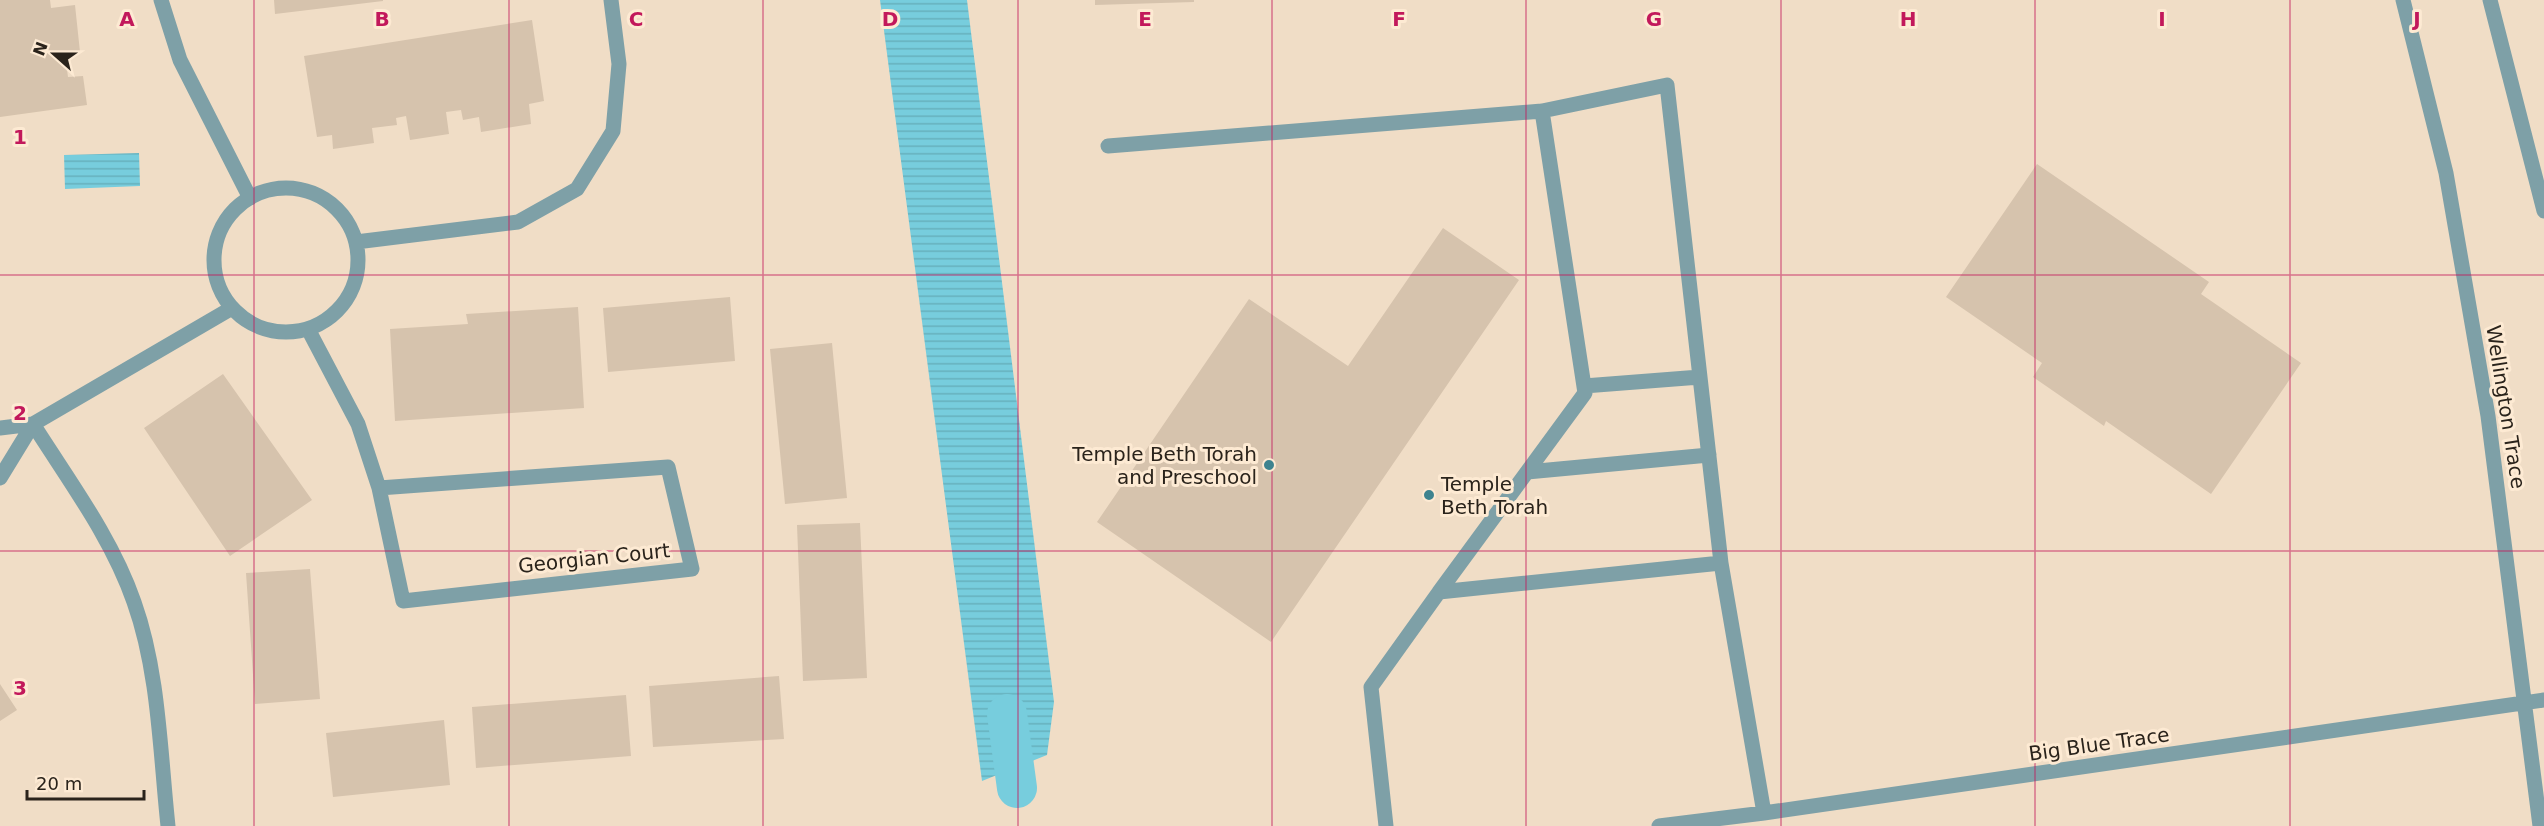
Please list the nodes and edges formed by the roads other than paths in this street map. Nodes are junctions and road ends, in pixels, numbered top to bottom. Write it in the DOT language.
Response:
graph roads {
  1 [pos="161,0"];
  2 [pos="611,0"];
  3 [pos="2403,0"];
  4 [pos="2490,0"];
  5 [pos="1542,111"];
  6 [pos="1108,146"];
  7 [pos="250,198"];
  8 [pos="2544,211"];
  9 [pos="356,242"];
  10 [pos="232,308"];
  11 [pos="308,329"];
  12 [pos="1700,377"];
  13 [pos="1584,386"];
  14 [pos="33,424"];
  15 [pos="0,428"];
  16 [pos="1709,455"];
  17 [pos="1527,472"];
  18 [pos="0,478"];
  19 [pos="379,488"];
  20 [pos="1721,563"];
  21 [pos="1439,592"];
  22 [pos="2544,700"];
  23 [pos="2524,704"];
  24 [pos="1764,813"];
  25 [pos="168,826"];
  26 [pos="1386,826"];
  27 [pos="1659,826"];
  28 [pos="2540,826"];
  1 -- 7 [label="street"];
  2 -- 9 [label="street"];
  3 -- 23 [label="street, Wellington Trace"];
  4 -- 8 [label="street"];
  5 -- 6 [label="street"];
  5 -- 12 [label="street"];
  5 -- 13 [label="street"];
  7 -- 9 [label="street"];
  7 -- 10 [label="street"];
  9 -- 11 [label="street"];
  10 -- 11 [label="street"];
  10 -- 14 [label="street"];
  11 -- 19 [label="street, Georgian Court"];
  12 -- 13 [label="street"];
  12 -- 16 [label="street"];
  13 -- 17 [label="street"];
  14 -- 15 [label="street"];
  14 -- 18 [label="street"];
  14 -- 25 [label="street"];
  16 -- 17 [label="street"];
  16 -- 20 [label="street"];
  17 -- 21 [label="street"];
  19 -- 19 [label="street, Georgian Court"];
  20 -- 21 [label="street"];
  20 -- 24 [label="street"];
  21 -- 26 [label="street"];
  22 -- 23 [label="street, Big Blue Trace"];
  23 -- 24 [label="street, Big Blue Trace"];
  23 -- 28 [label="street, Wellington Trace"];
  24 -- 27 [label="street, Big Blue Trace"];
}
